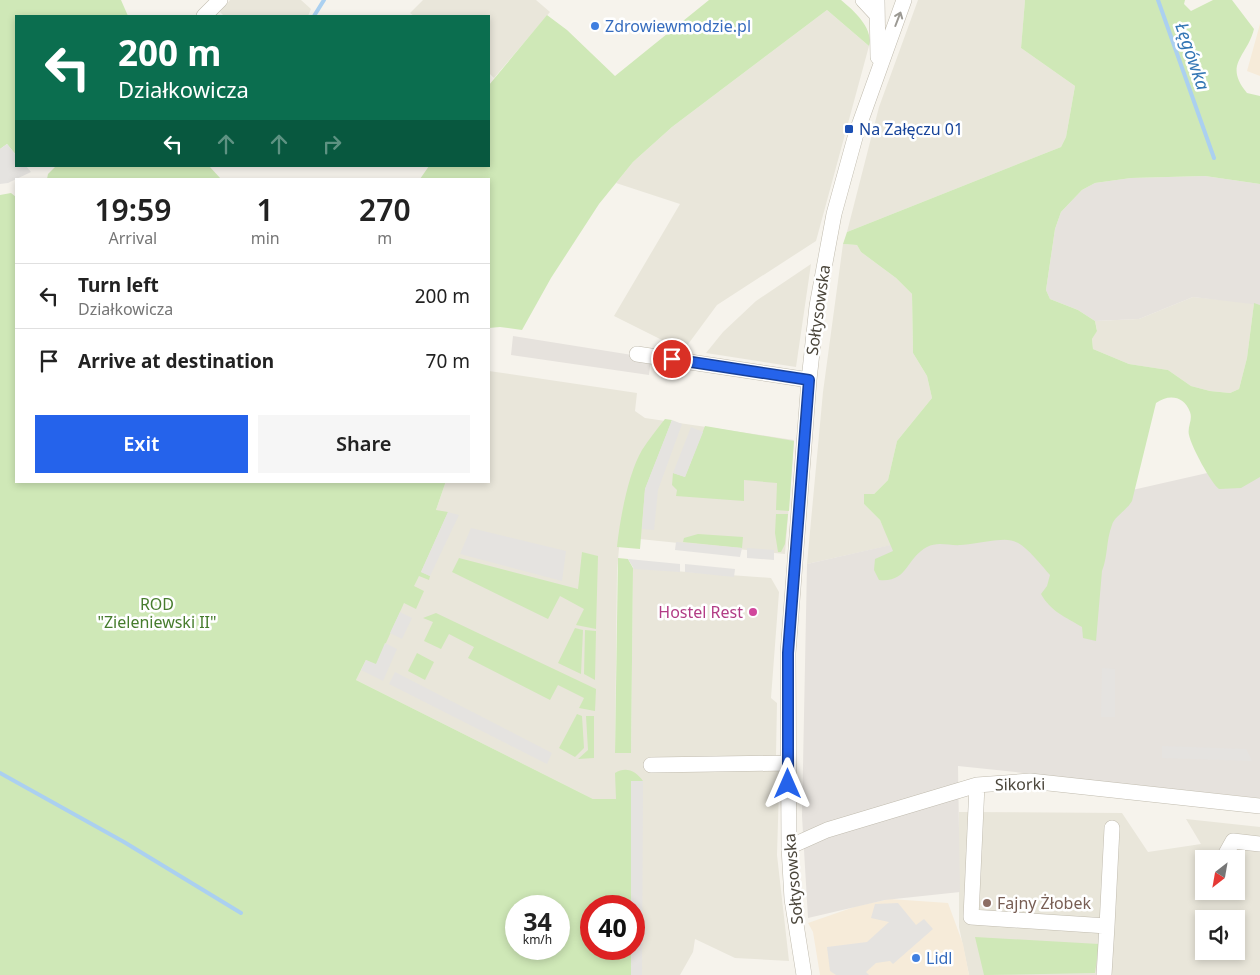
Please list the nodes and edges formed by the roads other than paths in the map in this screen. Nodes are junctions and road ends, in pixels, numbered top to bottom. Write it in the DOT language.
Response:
graph roads {
  1 [pos="220,0"];
  2 [pos="863,0"];
  3 [pos="904,0"];
  4 [pos="877,7"];
  5 [pos="205,15"];
  6 [pos="878,71"];
  7 [pos="637,354"];
  8 [pos="809,380"];
  9 [pos="788,763"];
  10 [pos="651,764"];
  11 [pos="976,785"];
  12 [pos="1260,806"];
  13 [pos="1112,828"];
  14 [pos="1260,844"];
  15 [pos="789,847"];
  16 [pos="1228,850"];
  17 [pos="1107,926"];
  18 [pos="804,975"];
  19 [pos="1104,975"];
  1 -- 5 [label="street"];
  2 -- 4 [label="street, Sołtysowska"];
  6 -- 3 [label="street, Sołtysowska, one-way"];
  4 -- 6 [label="street, Sołtysowska"];
  6 -- 8 [label="street, Sołtysowska"];
  7 -- 8 [label="street"];
  8 -- 9 [label="street, Sołtysowska"];
  9 -- 10 [label="street"];
  9 -- 15 [label="street, Sołtysowska"];
  11 -- 12 [label="street, Sikorki"];
  11 -- 15 [label="street, Sikorki"];
  11 -- 17 [label="street"];
  13 -- 17 [label="street"];
  14 -- 16 [label="street"];
  15 -- 18 [label="street, Sołtysowska"];
  17 -- 19 [label="street"];
}
